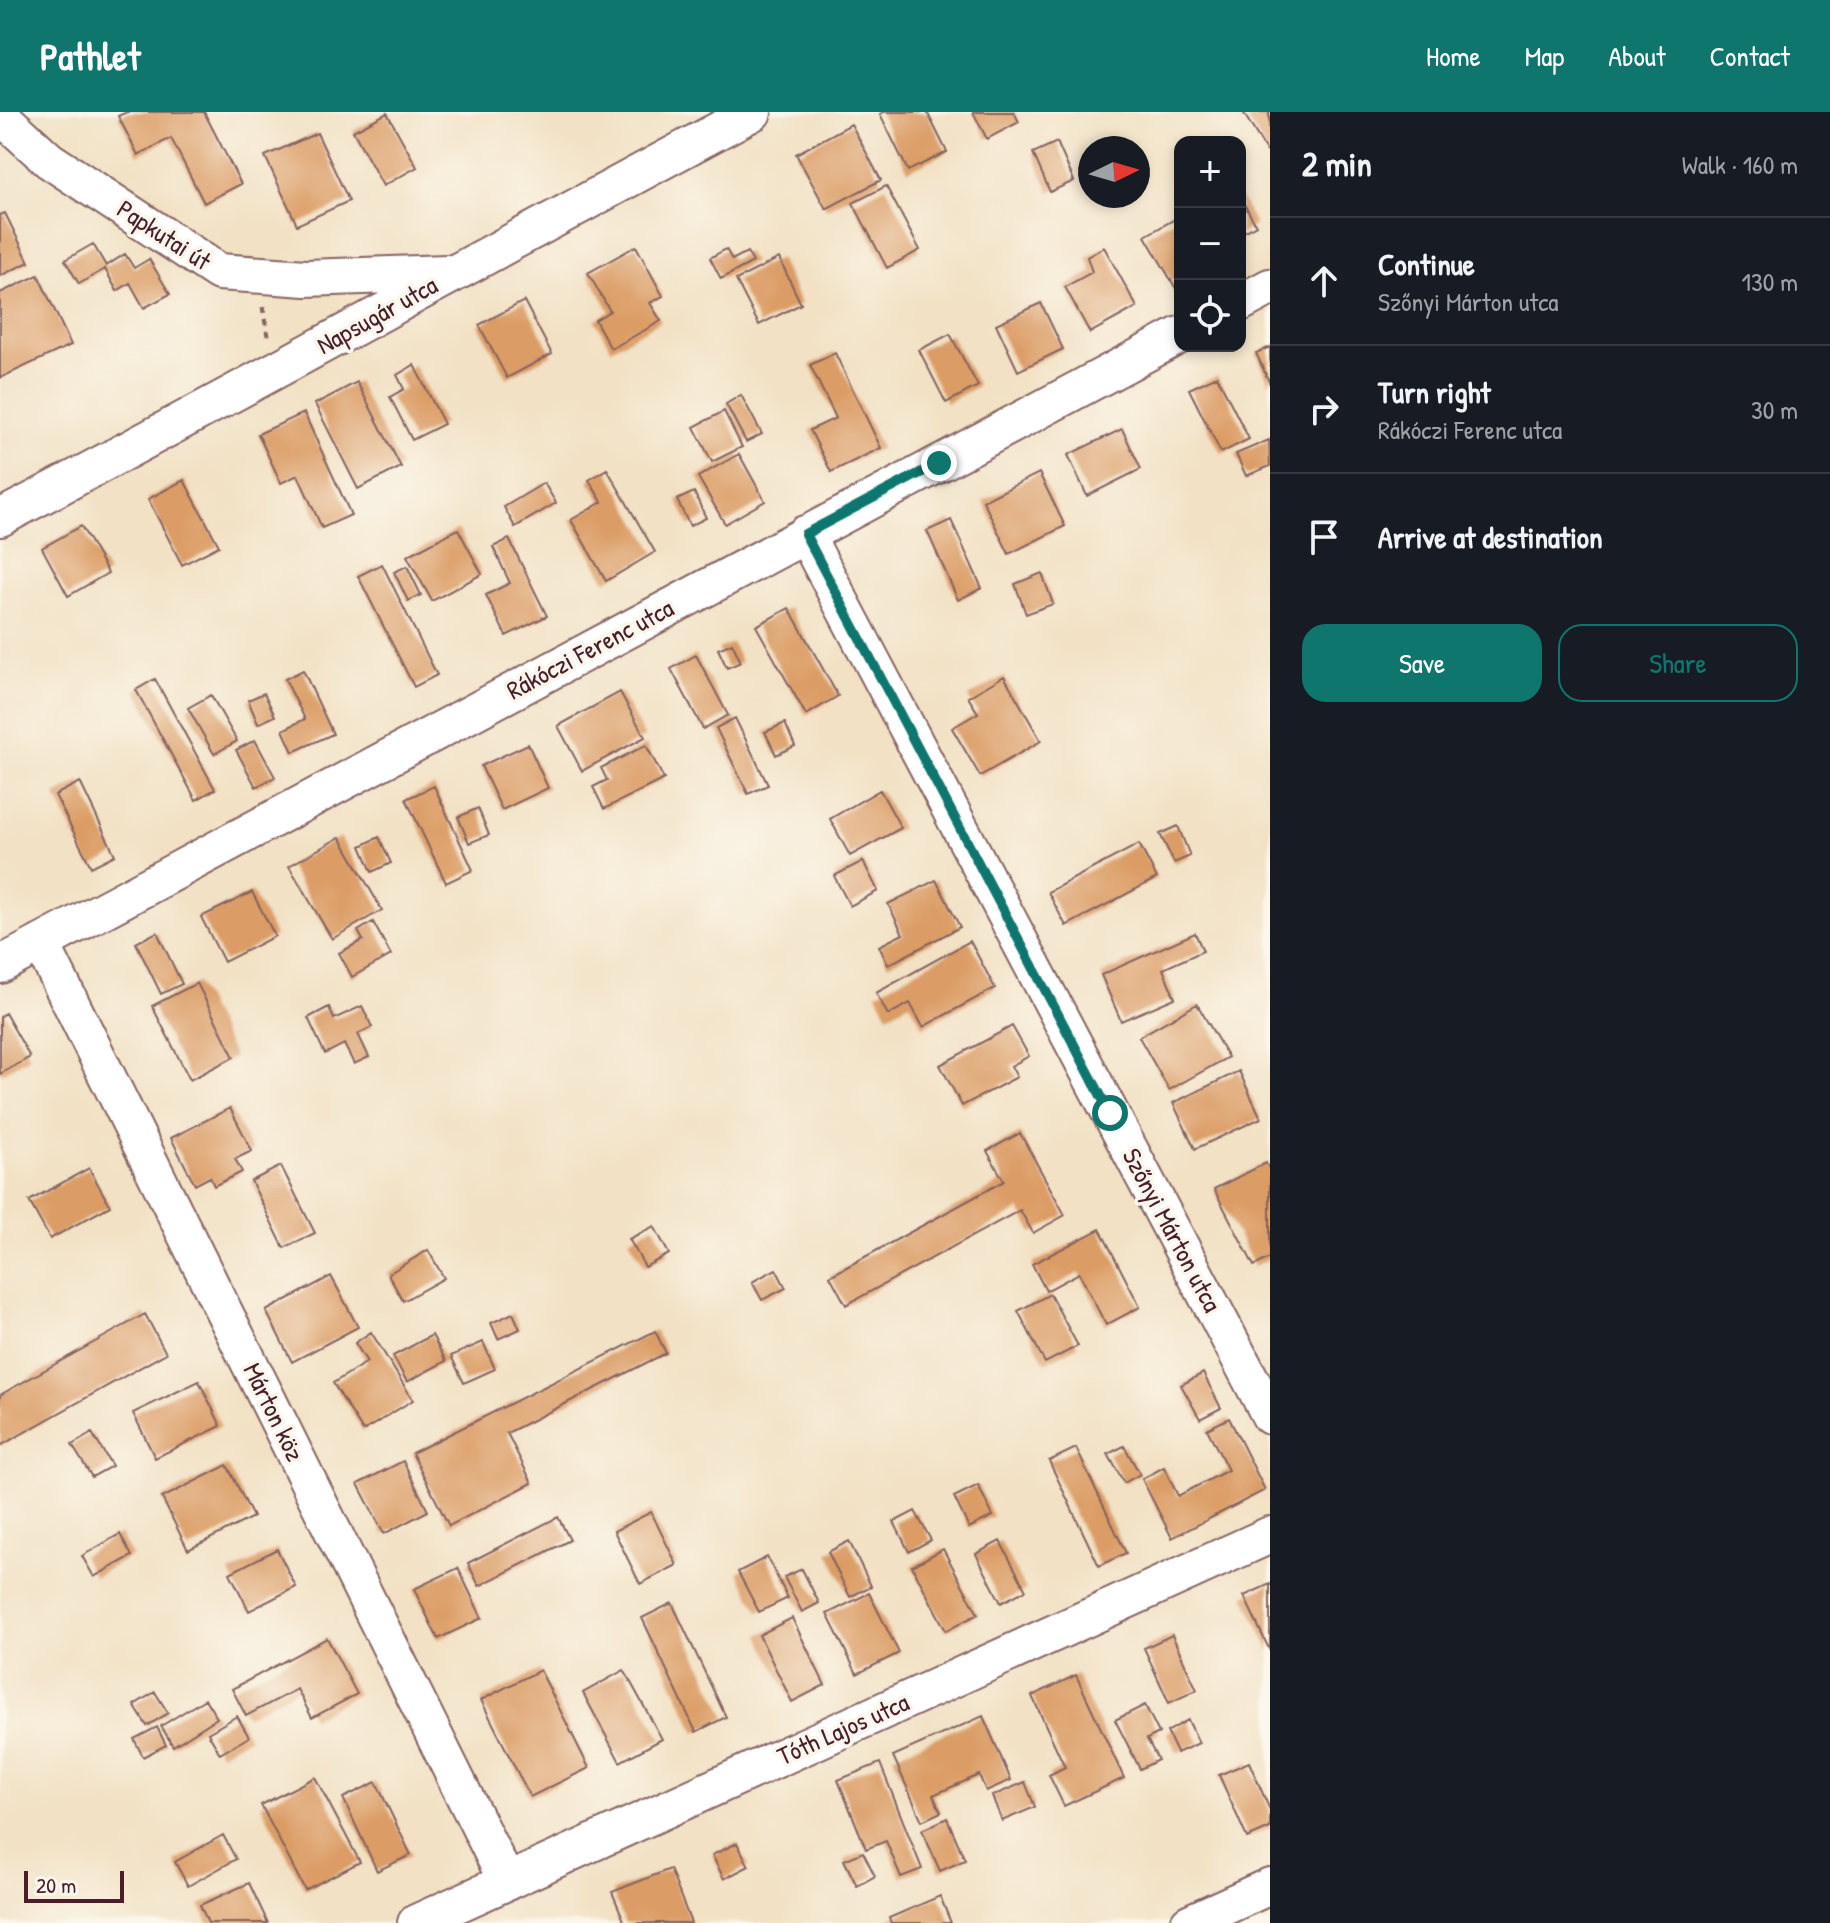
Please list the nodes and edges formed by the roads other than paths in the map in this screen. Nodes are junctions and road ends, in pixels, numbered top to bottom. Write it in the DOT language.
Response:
graph roads {
  1 [pos="753,112"];
  2 [pos="0,115"];
  3 [pos="452,273"];
  4 [pos="1270,287"];
  5 [pos="1246,300"];
  6 [pos="1174,338"];
  7 [pos="0,518"];
  8 [pos="805,534"];
  9 [pos="41,943"];
  10 [pos="0,965"];
  11 [pos="1270,1416"];
  12 [pos="1270,1535"];
  13 [pos="507,1882"];
  14 [pos="1270,1886"];
  15 [pos="416,1923"];
  16 [pos="1189,1923"];
  1 -- 3 [label="street, Napsugár utca"];
  2 -- 3 [label="street, Papkutai út"];
  3 -- 7 [label="street, Napsugár utca"];
  4 -- 5 [label="street"];
  6 -- 8 [label="street, Rákóczi Ferenc utca"];
  8 -- 9 [label="street, Rákóczi Ferenc utca"];
  8 -- 11 [label="street, Szőnyi Márton utca"];
  9 -- 10 [label="street, Rákóczi Ferenc utca"];
  9 -- 13 [label="street, Márton köz"];
  12 -- 13 [label="street, Tóth Lajos utca"];
  13 -- 15 [label="street, Tóth Lajos utca"];
  14 -- 16 [label="street"];
}
